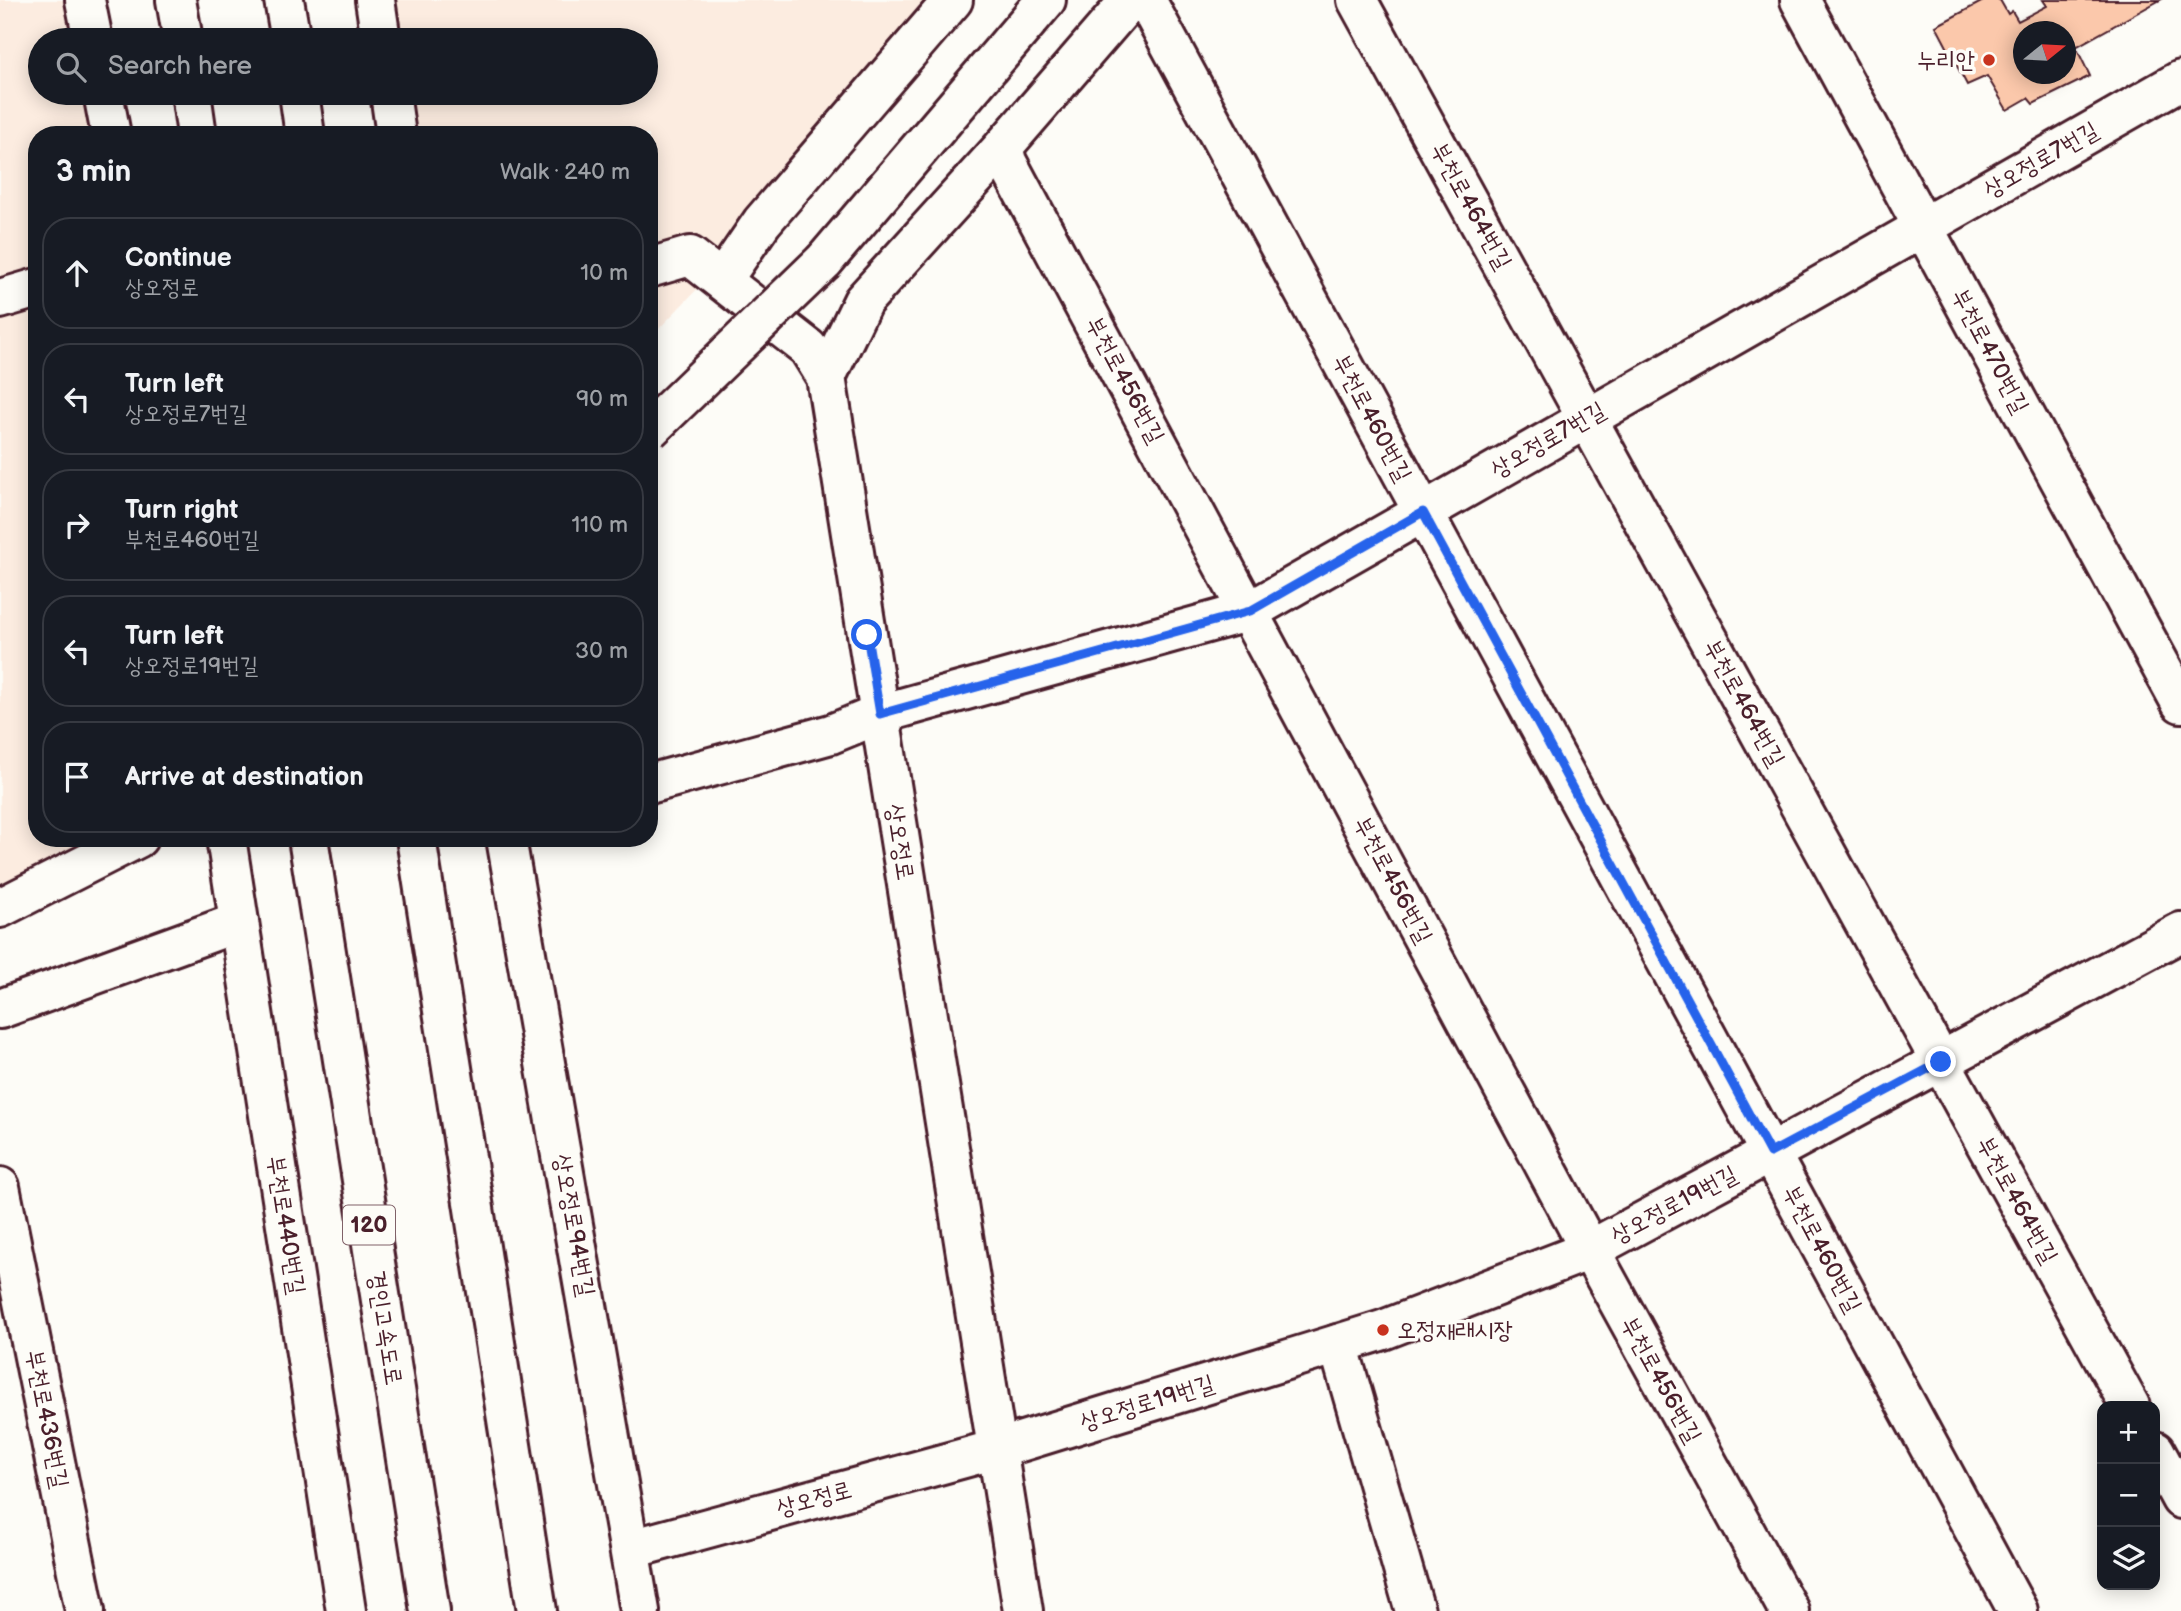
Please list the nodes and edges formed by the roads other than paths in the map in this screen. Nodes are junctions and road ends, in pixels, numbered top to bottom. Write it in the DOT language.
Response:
graph roads {
  1 [pos="85,0"];
  2 [pos="176,0"];
  3 [pos="284,0"];
  4 [pos="375,0"];
  5 [pos="953,0"];
  6 [pos="1046,0"];
  7 [pos="1129,0"];
  8 [pos="1146,0"];
  9 [pos="1357,0"];
  10 [pos="1800,0"];
  11 [pos="920,14"];
  12 [pos="91,28"];
  13 [pos="181,28"];
  14 [pos="289,28"];
  15 [pos="380,28"];
  16 [pos="2181,80"];
  17 [pos="105,105"];
  18 [pos="193,105"];
  19 [pos="301,105"];
  20 [pos="392,105"];
  21 [pos="109,126"];
  22 [pos="196,126"];
  23 [pos="304,126"];
  24 [pos="395,126"];
  25 [pos="1003,147"];
  26 [pos="762,222"];
  27 [pos="1923,227"];
  28 [pos="690,256"];
  29 [pos="658,265"];
  30 [pos="723,279"];
  31 [pos="28,291"];
  32 [pos="0,299"];
  33 [pos="826,377"];
  34 [pos="1588,418"];
  35 [pos="658,421"];
  36 [pos="1423,512"];
  37 [pos="1250,611"];
  38 [pos="2181,703"];
  39 [pos="880,714"];
  40 [pos="658,782"];
  41 [pos="120,847"];
  42 [pos="227,847"];
  43 [pos="309,847"];
  44 [pos="417,847"];
  45 [pos="508,847"];
  46 [pos="0,908"];
  47 [pos="239,922"];
  48 [pos="2181,932"];
  49 [pos="0,1009"];
  50 [pos="1941,1062"];
  51 [pos="1770,1153"];
  52 [pos="0,1187"];
  53 [pos="1590,1250"];
  54 [pos="1338,1344"];
  55 [pos="2127,1401"];
  56 [pos="997,1449"];
  57 [pos="2160,1460"];
  58 [pos="2181,1499"];
  59 [pos="631,1549"];
  60 [pos="85,1611"];
  61 [pos="346,1611"];
  62 [pos="430,1611"];
  63 [pos="537,1611"];
  64 [pos="640,1611"];
  65 [pos="1023,1611"];
  66 [pos="1415,1611"];
  67 [pos="1789,1611"];
  68 [pos="2018,1611"];
  1 -- 12 [label="main road"];
  2 -- 13 [label="main road"];
  3 -- 14 [label="main road"];
  4 -- 15 [label="main road"];
  5 -- 11 [label="main road"];
  6 -- 35 [label="main road, bridge"];
  7 -- 25 [label="main road"];
  8 -- 36 [label="main road, 부천로460번길"];
  9 -- 34 [label="main road, 부천로464번길"];
  10 -- 27 [label="main road, 부천로470번길"];
  11 -- 26 [label="main road"];
  16 -- 27 [label="main road, 상오정로7번길"];
  17 -- 21 [label="main road"];
  18 -- 22 [label="main road"];
  19 -- 23 [label="main road"];
  20 -- 24 [label="main road"];
  25 -- 33 [label="main road"];
  25 -- 37 [label="main road, 부천로456번길"];
  26 -- 28 [label="main road"];
  26 -- 30 [label="main road"];
  27 -- 34 [label="main road, 상오정로7번길"];
  27 -- 38 [label="main road, 부천로470번길"];
  28 -- 29 [label="main road"];
  28 -- 30 [label="main road, 상오정로"];
  30 -- 33 [label="main road, 상오정로"];
  31 -- 32 [label="main road"];
  33 -- 39 [label="main road, 상오정로"];
  34 -- 36 [label="main road, 상오정로7번길"];
  34 -- 50 [label="main road, 부천로464번길"];
  36 -- 37 [label="main road, 상오정로7번길"];
  36 -- 51 [label="main road, 부천로460번길"];
  37 -- 39 [label="main road, 상오정로7번길"];
  37 -- 53 [label="main road, 부천로456번길"];
  39 -- 40 [label="main road, 상오정로7번길"];
  39 -- 56 [label="main road, 상오정로"];
  41 -- 46 [label="main road"];
  42 -- 47 [label="main road, 부천로440번길"];
  43 -- 62 [label="main road, 경인고속도로 / 120"];
  44 -- 63 [label="main road"];
  45 -- 59 [label="main road, 상오정로94번길"];
  47 -- 49 [label="main road"];
  47 -- 61 [label="main road, 부천로440번길"];
  48 -- 50 [label="main road, 상오정로19번길"];
  50 -- 51 [label="main road, 상오정로19번길"];
  50 -- 55 [label="main road, 부천로464번길"];
  51 -- 53 [label="main road, 상오정로19번길"];
  51 -- 68 [label="main road, 부천로460번길"];
  52 -- 60 [label="main road, 부천로436번길"];
  53 -- 54 [label="main road, 상오정로19번길"];
  53 -- 67 [label="main road, 부천로456번길"];
  54 -- 56 [label="main road, 상오정로19번길"];
  54 -- 66 [label="main road"];
  56 -- 59 [label="main road, 상오정로"];
  56 -- 65 [label="main road, 상오정로"];
  57 -- 58 [label="main road"];
  59 -- 64 [label="main road, 상오정로94번길"];
}
